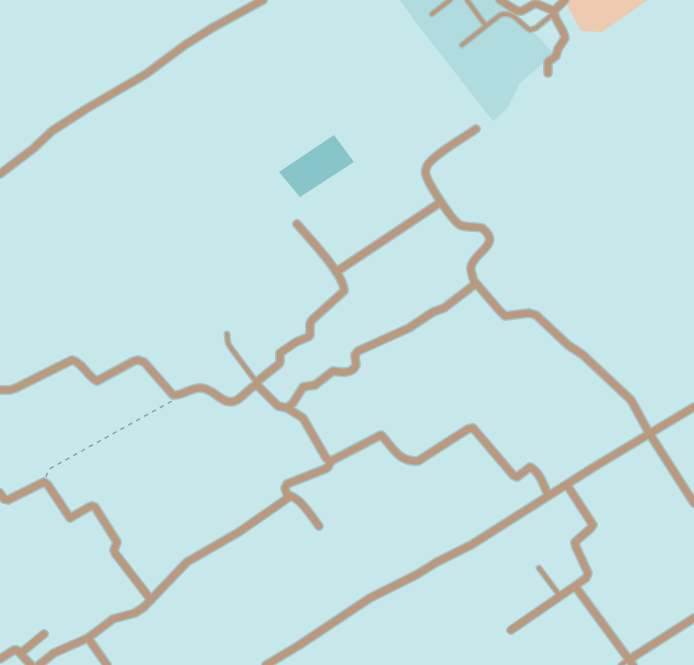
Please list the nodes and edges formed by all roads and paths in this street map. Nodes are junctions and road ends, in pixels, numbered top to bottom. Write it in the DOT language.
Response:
graph roads {
  1 [pos="263,0"];
  2 [pos="450,0"];
  3 [pos="467,0"];
  4 [pos="500,0"];
  5 [pos="565,0"];
  6 [pos="531,2"];
  7 [pos="553,13"];
  8 [pos="432,14"];
  9 [pos="486,26"];
  10 [pos="462,45"];
  11 [pos="548,73"];
  12 [pos="476,129"];
  13 [pos="0,174"];
  14 [pos="441,202"];
  15 [pos="297,224"];
  16 [pos="336,272"];
  17 [pos="475,282"];
  18 [pos="227,334"];
  19 [pos="256,384"];
  20 [pos="0,390"];
  21 [pos="177,396"];
  22 [pos="694,407"];
  23 [pos="287,408"];
  24 [pos="649,433"];
  25 [pos="331,461"];
  26 [pos="44,482"];
  27 [pos="567,485"];
  28 [pos="0,493"];
  29 [pos="288,495"];
  30 [pos="548,495"];
  31 [pos="694,503"];
  32 [pos="319,526"];
  33 [pos="539,568"];
  34 [pos="575,586"];
  35 [pos="560,597"];
  36 [pos="151,600"];
  37 [pos="694,618"];
  38 [pos="511,630"];
  39 [pos="44,634"];
  40 [pos="88,638"];
  41 [pos="21,653"];
  42 [pos="0,659"];
  43 [pos="631,662"];
  44 [pos="31,665"];
  45 [pos="39,665"];
  46 [pos="106,665"];
  47 [pos="266,665"];
  48 [pos="621,665"];
  1 -- 13 [label="street"];
  2 -- 8 [label="lane"];
  3 -- 9 [label="lane"];
  4 -- 6 [label="street"];
  5 -- 7 [label="street"];
  6 -- 7 [label="street"];
  7 -- 9 [label="lane"];
  7 -- 11 [label="street"];
  9 -- 10 [label="lane"];
  12 -- 14 [label="street"];
  14 -- 16 [label="street"];
  14 -- 17 [label="street"];
  15 -- 16 [label="street"];
  16 -- 19 [label="street"];
  17 -- 23 [label="street"];
  17 -- 24 [label="street"];
  18 -- 19 [label="lane"];
  19 -- 21 [label="street"];
  19 -- 23 [label="street"];
  20 -- 21 [label="street"];
  21 -- 26 [label="path"];
  22 -- 24 [label="street"];
  23 -- 25 [label="street"];
  24 -- 27 [label="street"];
  24 -- 31 [label="street"];
  25 -- 29 [label="street"];
  25 -- 30 [label="street"];
  26 -- 28 [label="street"];
  26 -- 36 [label="street"];
  27 -- 30 [label="street"];
  27 -- 34 [label="street"];
  29 -- 32 [label="street"];
  29 -- 36 [label="street"];
  30 -- 47 [label="street"];
  33 -- 35 [label="lane"];
  34 -- 35 [label="street"];
  34 -- 43 [label="street"];
  35 -- 38 [label="street"];
  36 -- 40 [label="street"];
  37 -- 43 [label="street"];
  39 -- 41 [label="street"];
  40 -- 45 [label="street"];
  40 -- 46 [label="street"];
  41 -- 42 [label="street"];
  41 -- 44 [label="street"];
  43 -- 48 [label="lane"];
}
